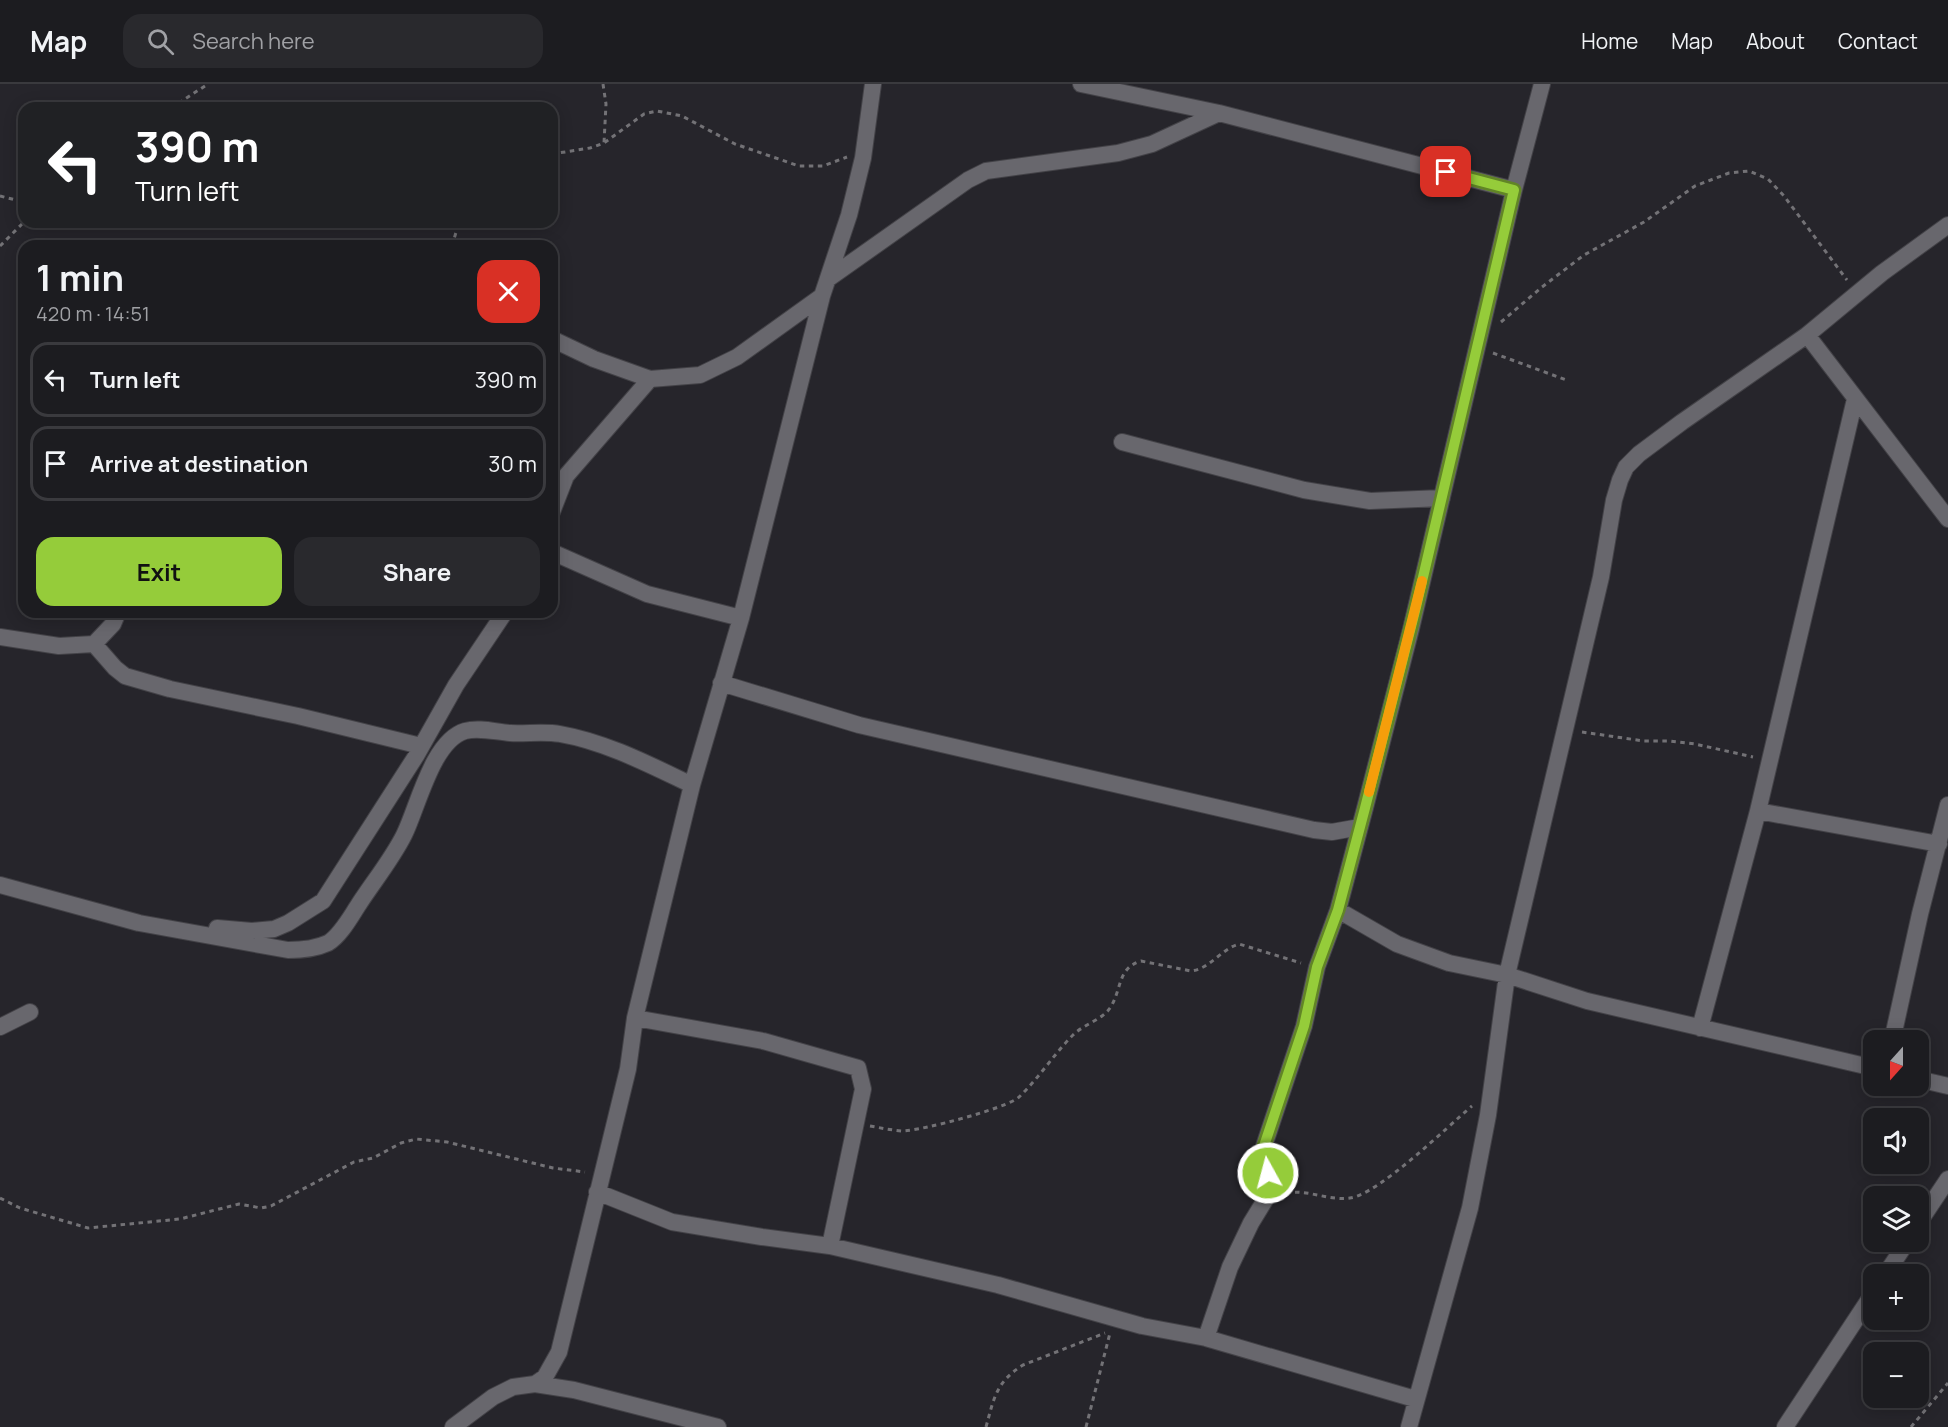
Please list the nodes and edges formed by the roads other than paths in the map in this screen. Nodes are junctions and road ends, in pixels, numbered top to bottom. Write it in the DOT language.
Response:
graph roads {
  1 [pos="873,84"];
  2 [pos="1081,84"];
  3 [pos="1542,84"];
  4 [pos="1219,114"];
  5 [pos="1514,190"];
  6 [pos="1947,227"];
  7 [pos="828,279"];
  8 [pos="822,296"];
  9 [pos="1807,335"];
  10 [pos="558,342"];
  11 [pos="650,378"];
  12 [pos="1855,399"];
  13 [pos="1122,442"];
  14 [pos="558,497"];
  15 [pos="1442,498"];
  16 [pos="1948,519"];
  17 [pos="558,555"];
  18 [pos="115,618"];
  19 [pos="501,618"];
  20 [pos="741,618"];
  21 [pos="0,637"];
  22 [pos="94,644"];
  23 [pos="721,683"];
  24 [pos="422,746"];
  25 [pos="692,785"];
  26 [pos="1948,805"];
  27 [pos="1758,810"];
  28 [pos="1360,827"];
  29 [pos="1332,832"];
  30 [pos="1938,844"];
  31 [pos="1350,861"];
  32 [pos="0,885"];
  33 [pos="1338,910"];
  34 [pos="139,923"];
  35 [pos="1507,975"];
  36 [pos="30,1012"];
  37 [pos="635,1018"];
  38 [pos="0,1027"];
  39 [pos="1700,1028"];
  40 [pos="1894,1030"];
  41 [pos="1863,1065"];
  42 [pos="1929,1082"];
  43 [pos="1948,1086"];
  44 [pos="1948,1179"];
  45 [pos="597,1192"];
  46 [pos="1929,1208"];
  47 [pos="830,1246"];
  48 [pos="1863,1309"];
  49 [pos="1206,1338"];
  50 [pos="559,1352"];
  51 [pos="535,1384"];
  52 [pos="574,1390"];
  53 [pos="1415,1400"];
  54 [pos="453,1427"];
  55 [pos="718,1427"];
  56 [pos="1409,1427"];
  57 [pos="1785,1427"];
  1 -- 7 [label="street"];
  2 -- 4 [label="street"];
  3 -- 5 [label="street"];
  4 -- 5 [label="street"];
  4 -- 7 [label="street"];
  5 -- 15 [label="street"];
  6 -- 9 [label="street"];
  7 -- 8 [label="street"];
  8 -- 11 [label="street"];
  8 -- 20 [label="street"];
  9 -- 12 [label="street"];
  9 -- 35 [label="street"];
  10 -- 11 [label="street"];
  11 -- 14 [label="street"];
  12 -- 16 [label="street"];
  12 -- 27 [label="street"];
  13 -- 15 [label="street"];
  15 -- 28 [label="street"];
  17 -- 20 [label="street"];
  18 -- 22 [label="street"];
  19 -- 24 [label="street"];
  20 -- 23 [label="street"];
  21 -- 22 [label="street"];
  22 -- 24 [label="street"];
  23 -- 25 [label="street"];
  23 -- 29 [label="street"];
  24 -- 34 [label="street"];
  25 -- 34 [label="street"];
  25 -- 37 [label="street"];
  26 -- 30 [label="street"];
  27 -- 30 [label="street"];
  27 -- 39 [label="street"];
  28 -- 29 [label="street"];
  28 -- 31 [label="street"];
  29 -- 31 [label="street"];
  30 -- 40 [label="street"];
  31 -- 33 [label="street"];
  32 -- 34 [label="street"];
  33 -- 35 [label="street"];
  33 -- 49 [label="street"];
  35 -- 39 [label="street"];
  35 -- 53 [label="street"];
  36 -- 38 [label="street"];
  37 -- 45 [label="street"];
  37 -- 47 [label="street"];
  39 -- 41 [label="street"];
  42 -- 43 [label="street"];
  44 -- 46 [label="street"];
  45 -- 47 [label="street"];
  45 -- 50 [label="street"];
  47 -- 49 [label="street"];
  48 -- 57 [label="street"];
  49 -- 53 [label="street"];
  50 -- 51 [label="street"];
  50 -- 52 [label="street"];
  51 -- 52 [label="street"];
  51 -- 54 [label="street"];
  52 -- 55 [label="street"];
  53 -- 56 [label="street"];
}
